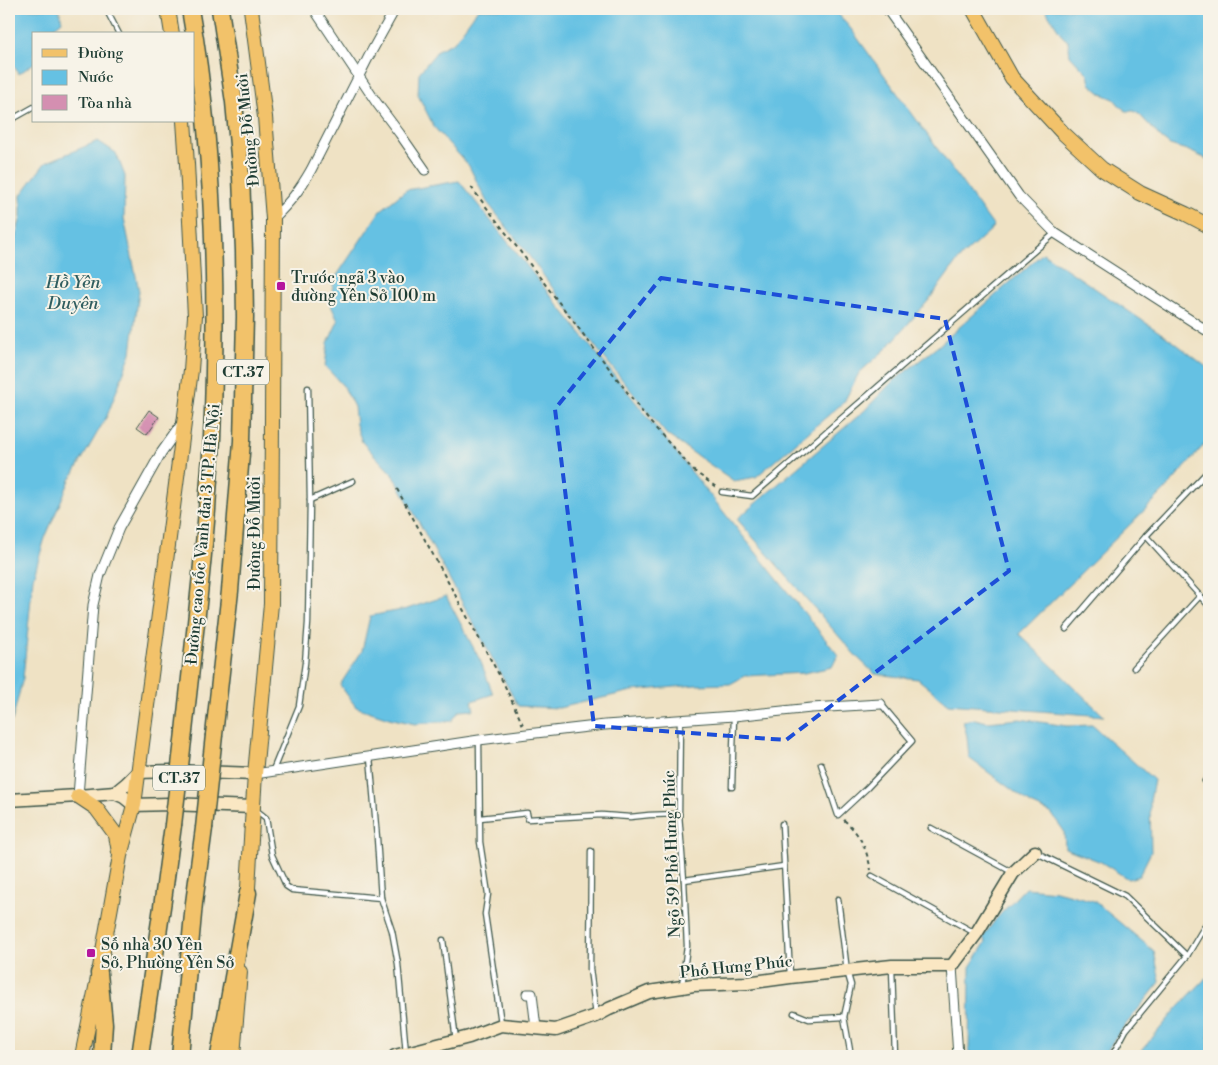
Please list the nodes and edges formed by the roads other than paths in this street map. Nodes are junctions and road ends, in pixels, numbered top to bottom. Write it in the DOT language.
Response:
graph roads {
  1 [pos="106,9"];
  2 [pos="168,9"];
  3 [pos="190,9"];
  4 [pos="220,9"];
  5 [pos="251,9"];
  6 [pos="314,9"];
  7 [pos="395,9"];
  8 [pos="887,9"];
  9 [pos="973,9"];
  10 [pos="118,32"];
  11 [pos="172,32"];
  12 [pos="193,32"];
  13 [pos="195,44"];
  14 [pos="360,76"];
  15 [pos="32,108"];
  16 [pos="9,120"];
  17 [pos="184,122"];
  18 [pos="424,170"];
  19 [pos="273,219"];
  20 [pos="1209,226"];
  21 [pos="1055,234"];
  22 [pos="1209,332"];
  23 [pos="308,388"];
  24 [pos="186,418"];
  25 [pos="1209,470"];
  26 [pos="353,481"];
  27 [pos="722,492"];
  28 [pos="310,500"];
  29 [pos="1146,536"];
  30 [pos="1200,596"];
  31 [pos="1209,606"];
  32 [pos="1066,629"];
  33 [pos="1134,668"];
  34 [pos="881,704"];
  35 [pos="734,716"];
  36 [pos="680,719"];
  37 [pos="479,740"];
  38 [pos="370,757"];
  39 [pos="821,764"];
  40 [pos="138,772"];
  41 [pos="273,772"];
  42 [pos="255,774"];
  43 [pos="1209,776"];
  44 [pos="1205,781"];
  45 [pos="732,787"];
  46 [pos="115,793"];
  47 [pos="78,796"];
  48 [pos="9,800"];
  49 [pos="134,805"];
  50 [pos="253,807"];
  51 [pos="679,814"];
  52 [pos="480,818"];
  53 [pos="782,824"];
  54 [pos="932,828"];
  55 [pos="591,851"];
  56 [pos="1034,852"];
  57 [pos="120,856"];
  58 [pos="784,866"];
  59 [pos="1013,873"];
  60 [pos="872,876"];
  61 [pos="684,880"];
  62 [pos="248,893"];
  63 [pos="381,898"];
  64 [pos="838,899"];
  65 [pos="1209,919"];
  66 [pos="976,934"];
  67 [pos="443,940"];
  68 [pos="1187,956"];
  69 [pos="892,966"];
  70 [pos="952,966"];
  71 [pos="847,971"];
  72 [pos="99,973"];
  73 [pos="790,977"];
  74 [pos="682,987"];
  75 [pos="527,994"];
  76 [pos="794,1014"];
  77 [pos="596,1016"];
  78 [pos="844,1017"];
  79 [pos="501,1025"];
  80 [pos="536,1028"];
  81 [pos="456,1041"];
  82 [pos="427,1052"];
  83 [pos="400,1055"];
  84 [pos="82,1056"];
  85 [pos="102,1056"];
  86 [pos="140,1056"];
  87 [pos="180,1056"];
  88 [pos="219,1056"];
  89 [pos="233,1056"];
  90 [pos="851,1056"];
  91 [pos="895,1056"];
  92 [pos="958,1056"];
  93 [pos="1112,1056"];
  1 -- 10 [label="lane"];
  2 -- 11 [label="main road"];
  3 -- 12 [label="highway, Đường cao tốc Vành đai 3 TP. Hà Nội / CT.37, bridge"];
  4 -- 87 [label="highway, Đường cao tốc Vành đai 3 TP. Hà Nội / CT.37, bridge"];
  5 -- 19 [label="main road, Đường Đỗ Mười"];
  6 -- 14 [label="street"];
  7 -- 14 [label="street"];
  8 -- 21 [label="street"];
  9 -- 20 [label="main road"];
  13 -- 86 [label="highway, Đường cao tốc Vành đai 3 TP. Hà Nội / CT.37, bridge"];
  14 -- 18 [label="street"];
  14 -- 19 [label="street"];
  15 -- 16 [label="lane"];
  17 -- 24 [label="main road"];
  19 -- 42 [label="main road, Đường Đỗ Mười"];
  21 -- 22 [label="street"];
  21 -- 27 [label="lane"];
  23 -- 28 [label="lane"];
  24 -- 40 [label="main road"];
  24 -- 47 [label="street"];
  25 -- 29 [label="lane"];
  26 -- 28 [label="lane"];
  28 -- 41 [label="lane"];
  29 -- 30 [label="lane"];
  29 -- 32 [label="lane"];
  30 -- 31 [label="lane"];
  30 -- 33 [label="lane"];
  34 -- 35 [label="street"];
  34 -- 39 [label="lane"];
  35 -- 36 [label="street"];
  35 -- 45 [label="lane"];
  36 -- 37 [label="street"];
  36 -- 51 [label="lane, Ngõ 59 Phố Hưng Phúc"];
  37 -- 38 [label="street"];
  37 -- 52 [label="lane"];
  38 -- 41 [label="street"];
  38 -- 63 [label="lane"];
  40 -- 42 [label="street"];
  40 -- 46 [label="street"];
  40 -- 49 [label="main road"];
  41 -- 42 [label="street"];
  42 -- 50 [label="main road, Đường Đỗ Mười"];
  43 -- 44 [label="lane"];
  46 -- 47 [label="street"];
  46 -- 49 [label="street"];
  47 -- 48 [label="street"];
  47 -- 57 [label="main road"];
  49 -- 50 [label="street"];
  49 -- 57 [label="main road"];
  50 -- 62 [label="main road, Đường Đỗ Mười"];
  50 -- 63 [label="lane"];
  51 -- 52 [label="lane"];
  51 -- 61 [label="lane, Ngõ 59 Phố Hưng Phúc"];
  52 -- 79 [label="lane"];
  53 -- 58 [label="lane"];
  54 -- 59 [label="lane"];
  55 -- 77 [label="lane"];
  56 -- 59 [label="street"];
  56 -- 68 [label="lane"];
  57 -- 72 [label="main road"];
  58 -- 61 [label="lane"];
  58 -- 73 [label="lane"];
  59 -- 66 [label="street"];
  60 -- 66 [label="lane"];
  61 -- 74 [label="lane, Ngõ 59 Phố Hưng Phúc"];
  62 -- 88 [label="highway"];
  62 -- 89 [label="main road, Đường Đỗ Mười"];
  63 -- 83 [label="lane"];
  64 -- 71 [label="lane"];
  65 -- 68 [label="lane"];
  66 -- 70 [label="street"];
  67 -- 81 [label="lane"];
  68 -- 93 [label="lane"];
  69 -- 70 [label="street, Phố Hưng Phúc"];
  69 -- 71 [label="street, Phố Hưng Phúc"];
  69 -- 91 [label="lane"];
  70 -- 92 [label="street"];
  71 -- 73 [label="street, Phố Hưng Phúc"];
  71 -- 78 [label="lane"];
  72 -- 84 [label="main road"];
  72 -- 85 [label="highway"];
  73 -- 74 [label="street, Phố Hưng Phúc"];
  74 -- 77 [label="street, Phố Hưng Phúc"];
  75 -- 80 [label="street"];
  76 -- 78 [label="lane"];
  77 -- 80 [label="street, Phố Hưng Phúc"];
  78 -- 90 [label="lane"];
  79 -- 80 [label="street, Phố Hưng Phúc"];
  79 -- 81 [label="street, Phố Hưng Phúc"];
  81 -- 82 [label="street, Phố Hưng Phúc"];
  82 -- 83 [label="street, Phố Hưng Phúc"];
}
